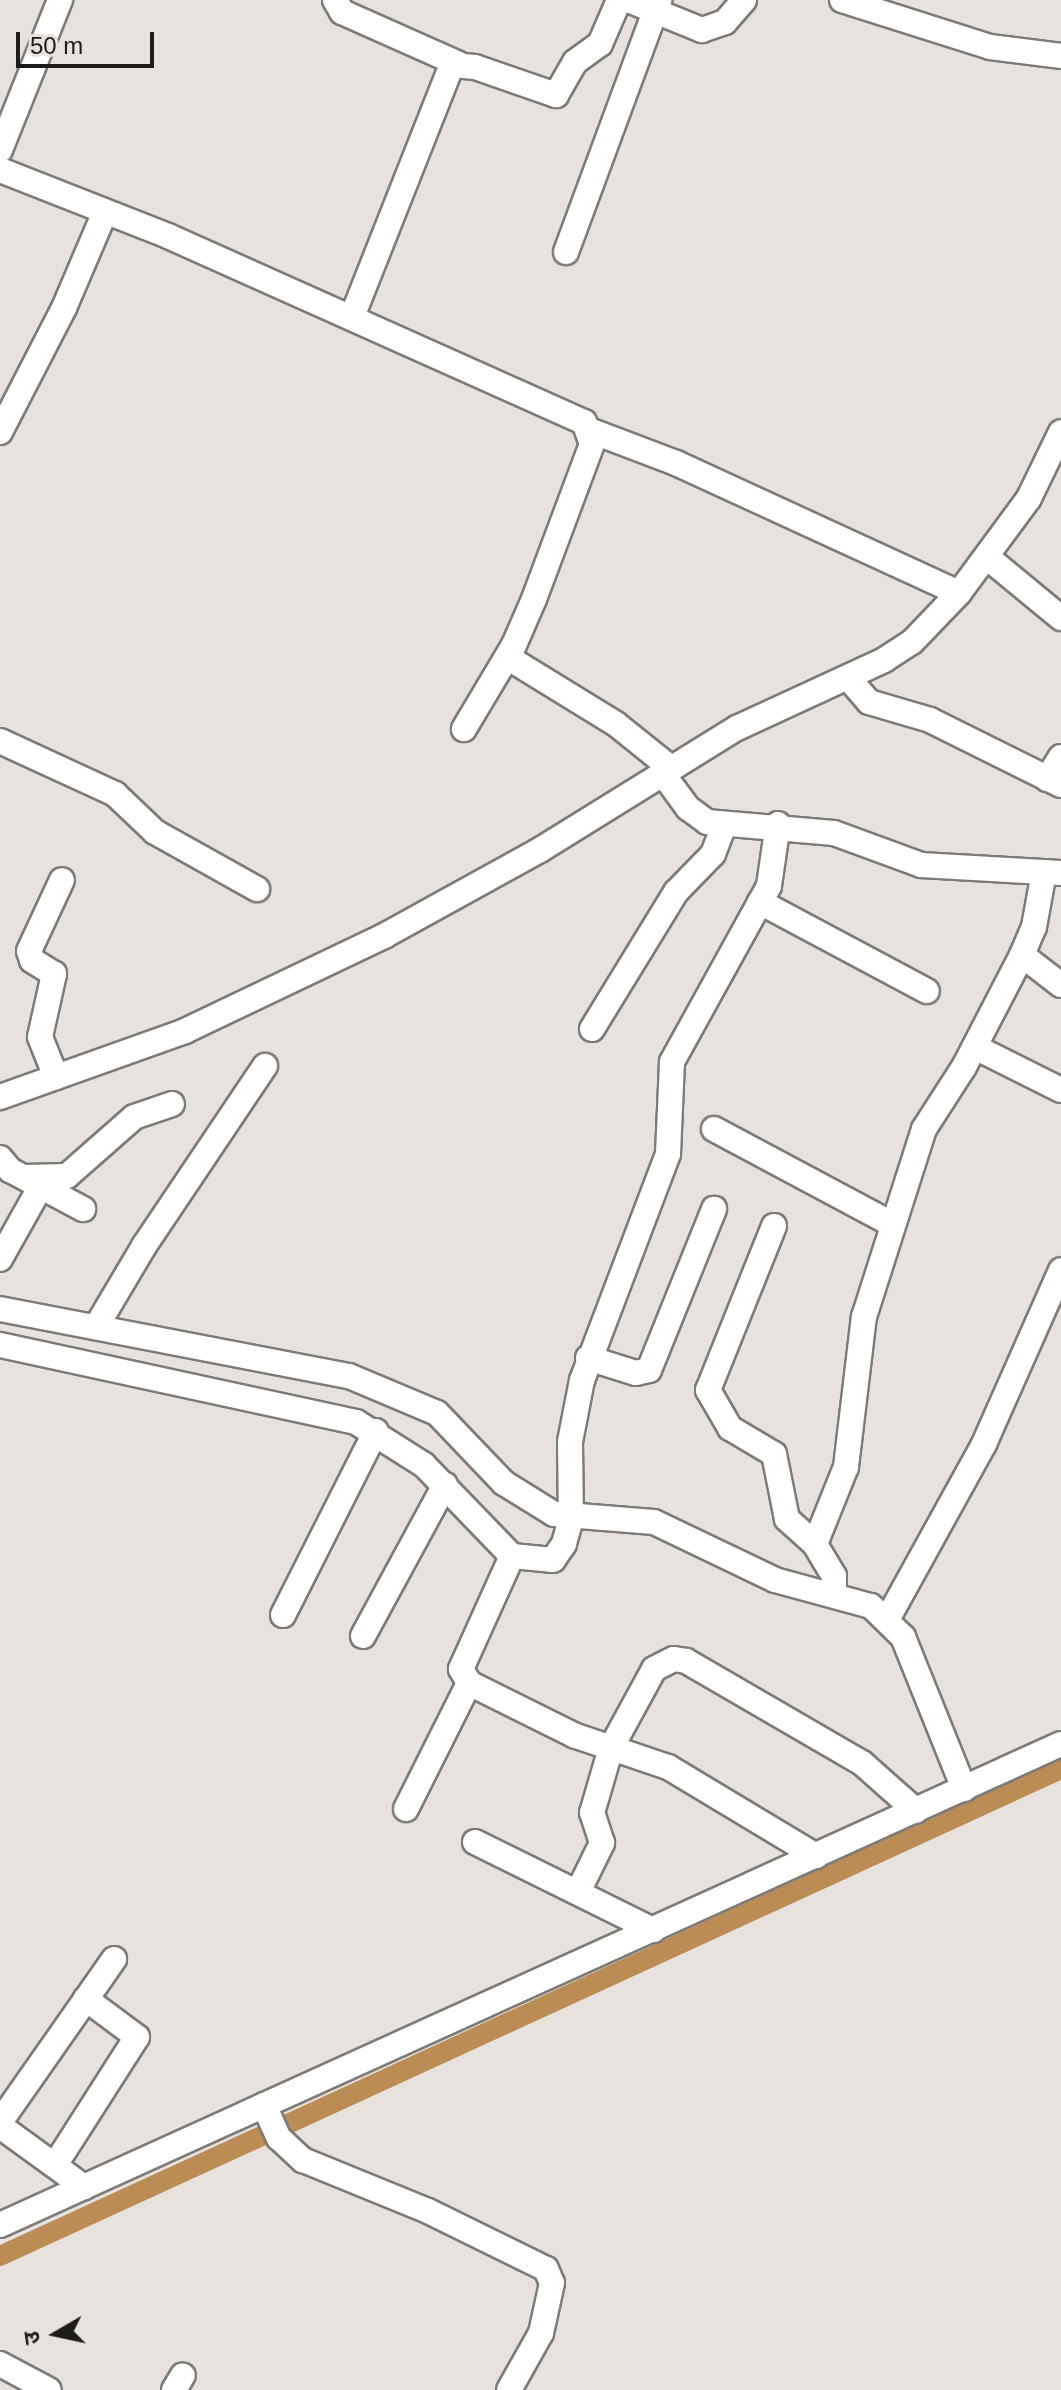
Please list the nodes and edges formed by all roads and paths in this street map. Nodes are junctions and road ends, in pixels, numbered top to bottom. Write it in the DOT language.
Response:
graph roads {
  1 [pos="60,0"];
  2 [pos="335,0"];
  3 [pos="619,0"];
  4 [pos="628,0"];
  5 [pos="744,0"];
  6 [pos="842,0"];
  7 [pos="657,6"];
  8 [pos="1061,56"];
  9 [pos="459,64"];
  10 [pos="0,150"];
  11 [pos="0,170"];
  12 [pos="104,214"];
  13 [pos="566,252"];
  14 [pos="352,317"];
  15 [pos="589,430"];
  16 [pos="0,432"];
  17 [pos="1061,432"];
  18 [pos="1054,469"];
  19 [pos="987,557"];
  20 [pos="959,593"];
  21 [pos="1061,618"];
  22 [pos="507,657"];
  23 [pos="849,679"];
  24 [pos="464,729"];
  25 [pos="0,741"];
  26 [pos="1061,757"];
  27 [pos="667,771"];
  28 [pos="1054,782"];
  29 [pos="778,824"];
  30 [pos="724,825"];
  31 [pos="1052,873"];
  32 [pos="62,880"];
  33 [pos="257,889"];
  34 [pos="760,902"];
  35 [pos="1022,955"];
  36 [pos="1061,985"];
  37 [pos="927,991"];
  38 [pos="592,1029"];
  39 [pos="975,1047"];
  40 [pos="265,1066"];
  41 [pos="56,1077"];
  42 [pos="1061,1090"];
  43 [pos="0,1097"];
  44 [pos="172,1104"];
  45 [pos="714,1129"];
  46 [pos="0,1158"];
  47 [pos="32,1182"];
  48 [pos="83,1209"];
  49 [pos="714,1209"];
  50 [pos="892,1224"];
  51 [pos="774,1226"];
  52 [pos="0,1259"];
  53 [pos="1061,1270"];
  54 [pos="0,1309"];
  55 [pos="96,1327"];
  56 [pos="0,1345"];
  57 [pos="588,1358"];
  58 [pos="376,1431"];
  59 [pos="445,1485"];
  60 [pos="568,1530"];
  61 [pos="815,1544"];
  62 [pos="512,1556"];
  63 [pos="834,1594"];
  64 [pos="283,1615"];
  65 [pos="888,1618"];
  66 [pos="363,1636"];
  67 [pos="469,1683"];
  68 [pos="1061,1744"];
  69 [pos="611,1748"];
  70 [pos="964,1789"];
  71 [pos="406,1809"];
  72 [pos="916,1811"];
  73 [pos="475,1842"];
  74 [pos="816,1856"];
  75 [pos="578,1892"];
  76 [pos="653,1930"];
  77 [pos="114,1959"];
  78 [pos="86,1999"];
  79 [pos="265,2110"];
  80 [pos="0,2124"];
  81 [pos="55,2165"];
  82 [pos="84,2187"];
  83 [pos="0,2225"];
  84 [pos="0,2364"];
  85 [pos="49,2390"];
  86 [pos="509,2390"];
  1 -- 10 [label="street"];
  2 -- 9 [label="street"];
  3 -- 9 [label="street"];
  4 -- 7 [label="street"];
  5 -- 7 [label="street"];
  6 -- 8 [label="street"];
  7 -- 13 [label="street"];
  9 -- 14 [label="street"];
  11 -- 12 [label="street"];
  12 -- 14 [label="street"];
  12 -- 16 [label="street"];
  14 -- 15 [label="street"];
  15 -- 20 [label="street"];
  15 -- 22 [label="street"];
  17 -- 18 [label="street"];
  18 -- 19 [label="street"];
  19 -- 20 [label="street"];
  19 -- 21 [label="street"];
  20 -- 23 [label="street"];
  22 -- 24 [label="street"];
  22 -- 27 [label="street"];
  23 -- 27 [label="street"];
  23 -- 28 [label="street"];
  25 -- 33 [label="street"];
  26 -- 28 [label="street"];
  27 -- 30 [label="street"];
  27 -- 41 [label="street"];
  29 -- 30 [label="street"];
  29 -- 31 [label="street"];
  29 -- 34 [label="street"];
  30 -- 38 [label="street"];
  31 -- 35 [label="street"];
  32 -- 41 [label="street"];
  34 -- 37 [label="street"];
  34 -- 57 [label="street"];
  35 -- 36 [label="street"];
  35 -- 39 [label="street"];
  39 -- 42 [label="street"];
  39 -- 50 [label="street"];
  40 -- 55 [label="street"];
  41 -- 43 [label="street"];
  44 -- 47 [label="street"];
  45 -- 50 [label="street"];
  46 -- 47 [label="street"];
  47 -- 48 [label="street"];
  47 -- 52 [label="street"];
  49 -- 57 [label="street"];
  50 -- 61 [label="street"];
  51 -- 61 [label="street"];
  53 -- 65 [label="street"];
  54 -- 55 [label="street"];
  55 -- 60 [label="street"];
  56 -- 58 [label="street"];
  57 -- 60 [label="street"];
  58 -- 59 [label="street"];
  58 -- 64 [label="street"];
  59 -- 62 [label="street"];
  59 -- 66 [label="street"];
  60 -- 62 [label="street"];
  60 -- 63 [label="street"];
  61 -- 63 [label="street"];
  62 -- 67 [label="street"];
  63 -- 65 [label="street"];
  65 -- 70 [label="street"];
  67 -- 69 [label="street"];
  67 -- 71 [label="street"];
  68 -- 70 [label="street"];
  69 -- 72 [label="street"];
  69 -- 74 [label="street"];
  69 -- 75 [label="street"];
  70 -- 72 [label="street"];
  72 -- 74 [label="street"];
  73 -- 75 [label="street"];
  74 -- 76 [label="street"];
  75 -- 76 [label="street"];
  76 -- 79 [label="street"];
  77 -- 78 [label="street"];
  78 -- 80 [label="street"];
  78 -- 81 [label="street"];
  79 -- 82 [label="street"];
  79 -- 86 [label="street"];
  80 -- 81 [label="street"];
  81 -- 82 [label="street"];
  82 -- 83 [label="street"];
  84 -- 85 [label="street"];
}
